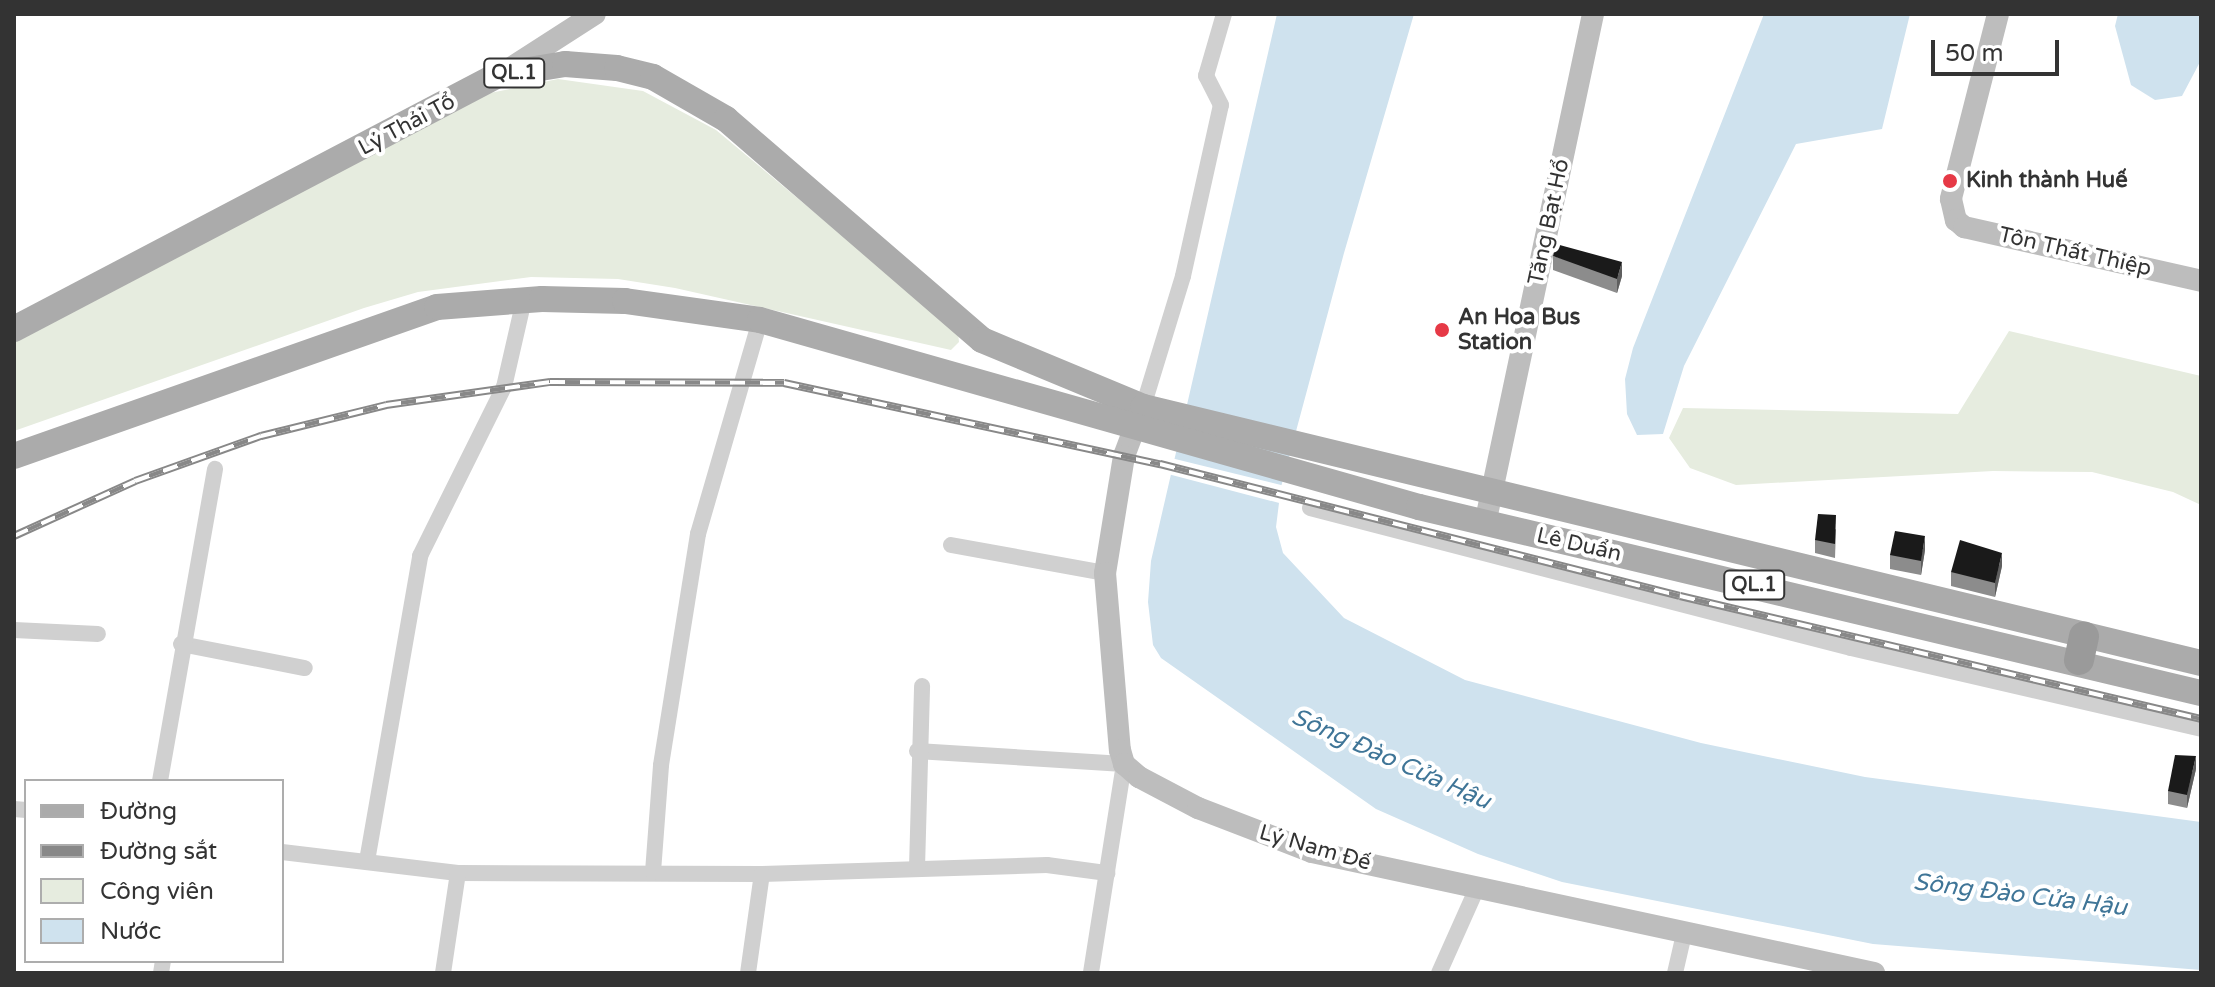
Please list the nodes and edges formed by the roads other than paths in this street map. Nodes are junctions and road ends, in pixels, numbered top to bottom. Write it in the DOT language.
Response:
graph roads {
  1 [pos="595,14"];
  2 [pos="1224,14"];
  3 [pos="1593,14"];
  4 [pos="1998,14"];
  5 [pos="498,75"];
  6 [pos="2201,281"];
  7 [pos="524,300"];
  8 [pos="760,320"];
  9 [pos="14,329"];
  10 [pos="982,340"];
  11 [pos="964,374"];
  12 [pos="1144,419"];
  13 [pos="14,456"];
  14 [pos="215,469"];
  15 [pos="1493,489"];
  16 [pos="1310,508"];
  17 [pos="1485,524"];
  18 [pos="951,545"];
  19 [pos="1105,573"];
  20 [pos="14,630"];
  21 [pos="98,634"];
  22 [pos="181,644"];
  23 [pos="2082,648"];
  24 [pos="2201,663"];
  25 [pos="305,668"];
  26 [pos="922,686"];
  27 [pos="2201,693"];
  28 [pos="2201,729"];
  29 [pos="917,751"];
  30 [pos="1124,764"];
  31 [pos="160,779"];
  32 [pos="284,852"];
  33 [pos="367,861"];
  34 [pos="917,868"];
  35 [pos="653,872"];
  36 [pos="458,873"];
  37 [pos="1107,873"];
  38 [pos="762,874"];
  39 [pos="1477,888"];
  40 [pos="1684,934"];
  41 [pos="444,973"];
  42 [pos="748,973"];
  43 [pos="1091,973"];
  44 [pos="1439,973"];
  45 [pos="1675,973"];
  46 [pos="1874,973"];
  1 -- 5 [label="street"];
  2 -- 12 [label="street"];
  3 -- 15 [label="street, Tăng Bạt Hổ"];
  4 -- 6 [label="street, Tôn Thất Thiệp"];
  5 -- 9 [label="main road, Lý Thái Tổ / QL.1"];
  5 -- 10 [label="main road, Lý Thái Tổ / QL.1"];
  7 -- 8 [label="main road, QL.1"];
  7 -- 13 [label="main road, QL.1"];
  7 -- 33 [label="street"];
  8 -- 11 [label="main road, QL.1"];
  8 -- 35 [label="street"];
  10 -- 11 [label="main road"];
  10 -- 12 [label="main road, Lê Duẩn / QL.1"];
  11 -- 12 [label="main road, Lê Duẩn / QL.1"];
  12 -- 15 [label="main road, Lê Duẩn / QL.1"];
  12 -- 17 [label="main road, Lê Duẩn / QL.1"];
  12 -- 19 [label="street"];
  14 -- 22 [label="street"];
  15 -- 17 [label="street, Tăng Bạt Hổ"];
  15 -- 23 [label="main road, Lê Duẩn / QL.1"];
  16 -- 28 [label="street"];
  17 -- 23 [label="main road, Lê Duẩn / QL.1"];
  18 -- 19 [label="street"];
  19 -- 30 [label="street"];
  20 -- 21 [label="street"];
  22 -- 25 [label="street"];
  22 -- 31 [label="street"];
  23 -- 24 [label="main road, Lê Duẩn / QL.1"];
  23 -- 27 [label="main road, Lê Duẩn / QL.1"];
  26 -- 29 [label="street"];
  29 -- 30 [label="street"];
  29 -- 34 [label="street"];
  30 -- 37 [label="street"];
  30 -- 39 [label="street, Lý Nam Đế"];
  32 -- 33 [label="street"];
  33 -- 36 [label="street"];
  34 -- 37 [label="street"];
  34 -- 38 [label="street"];
  35 -- 36 [label="street"];
  35 -- 38 [label="street"];
  36 -- 41 [label="street"];
  37 -- 43 [label="street"];
  38 -- 42 [label="street"];
  39 -- 40 [label="street, Lý Nam Đế"];
  39 -- 44 [label="street"];
  40 -- 45 [label="street"];
  40 -- 46 [label="street, Lý Nam Đế"];
}
